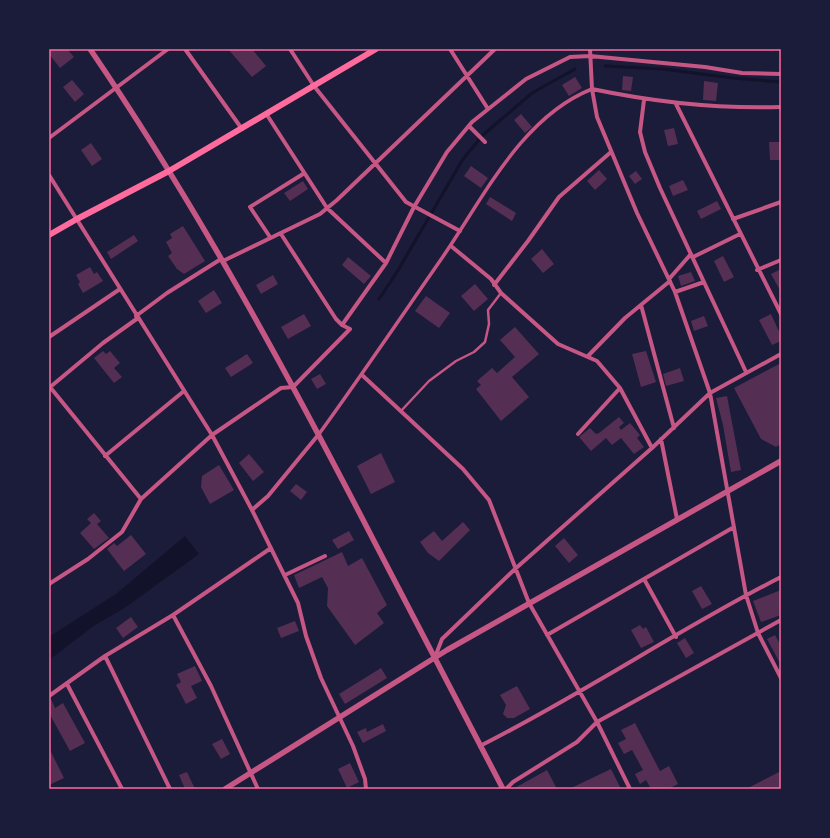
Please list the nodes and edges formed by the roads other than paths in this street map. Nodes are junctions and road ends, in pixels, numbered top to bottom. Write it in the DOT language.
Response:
graph roads {
  1 [pos="90,49"];
  2 [pos="168,49"];
  3 [pos="185,49"];
  4 [pos="290,49"];
  5 [pos="376,49"];
  6 [pos="450,49"];
  7 [pos="495,49"];
  8 [pos="590,49"];
  9 [pos="590,56"];
  10 [pos="781,74"];
  11 [pos="467,76"];
  12 [pos="314,86"];
  13 [pos="116,88"];
  14 [pos="592,90"];
  15 [pos="644,100"];
  16 [pos="676,104"];
  17 [pos="781,107"];
  18 [pos="488,110"];
  19 [pos="266,115"];
  20 [pos="469,126"];
  21 [pos="242,129"];
  22 [pos="49,138"];
  23 [pos="485,142"];
  24 [pos="611,152"];
  25 [pos="374,163"];
  26 [pos="169,171"];
  27 [pos="303,174"];
  28 [pos="49,175"];
  29 [pos="781,202"];
  30 [pos="417,207"];
  31 [pos="327,208"];
  32 [pos="76,219"];
  33 [pos="733,219"];
  34 [pos="460,232"];
  35 [pos="281,234"];
  36 [pos="740,234"];
  37 [pos="49,235"];
  38 [pos="270,237"];
  39 [pos="451,246"];
  40 [pos="692,255"];
  41 [pos="222,260"];
  42 [pos="781,260"];
  43 [pos="386,263"];
  44 [pos="757,270"];
  45 [pos="670,280"];
  46 [pos="704,282"];
  47 [pos="494,285"];
  48 [pos="120,289"];
  49 [pos="675,292"];
  50 [pos="501,293"];
  51 [pos="641,305"];
  52 [pos="781,314"];
  53 [pos="137,317"];
  54 [pos="342,325"];
  55 [pos="49,337"];
  56 [pos="781,354"];
  57 [pos="588,356"];
  58 [pos="746,372"];
  59 [pos="362,375"];
  60 [pos="293,387"];
  61 [pos="50,388"];
  62 [pos="620,388"];
  63 [pos="184,391"];
  64 [pos="710,393"];
  65 [pos="401,410"];
  66 [pos="674,428"];
  67 [pos="319,434"];
  68 [pos="578,434"];
  69 [pos="212,435"];
  70 [pos="661,440"];
  71 [pos="652,448"];
  72 [pos="106,456"];
  73 [pos="781,461"];
  74 [pos="728,491"];
  75 [pos="141,499"];
  76 [pos="252,510"];
  77 [pos="677,519"];
  78 [pos="734,527"];
  79 [pos="271,548"];
  80 [pos="324,556"];
  81 [pos="515,569"];
  82 [pos="286,574"];
  83 [pos="781,577"];
  84 [pos="644,579"];
  85 [pos="49,584"];
  86 [pos="746,595"];
  87 [pos="529,603"];
  88 [pos="174,615"];
  89 [pos="781,620"];
  90 [pos="758,633"];
  91 [pos="547,635"];
  92 [pos="676,637"];
  93 [pos="105,656"];
  94 [pos="434,658"];
  95 [pos="781,678"];
  96 [pos="66,684"];
  97 [pos="580,692"];
  98 [pos="49,696"];
  99 [pos="340,717"];
  100 [pos="597,722"];
  101 [pos="480,746"];
  102 [pos="251,772"];
  103 [pos="122,789"];
  104 [pos="170,789"];
  105 [pos="225,789"];
  106 [pos="258,789"];
  107 [pos="366,789"];
  108 [pos="502,789"];
  109 [pos="506,789"];
  110 [pos="630,789"];
  1 -- 13 [label="street"];
  2 -- 13 [label="street"];
  3 -- 21 [label="street"];
  4 -- 12 [label="street"];
  5 -- 12 [label="main road"];
  6 -- 11 [label="street"];
  7 -- 11 [label="street"];
  8 -- 9 [label="street"];
  9 -- 10 [label="street"];
  9 -- 14 [label="street"];
  9 -- 18 [label="street"];
  11 -- 18 [label="street"];
  11 -- 25 [label="street"];
  12 -- 19 [label="main road"];
  12 -- 25 [label="street"];
  13 -- 22 [label="street"];
  13 -- 26 [label="street"];
  14 -- 15 [label="street"];
  14 -- 24 [label="street"];
  14 -- 34 [label="street"];
  15 -- 16 [label="street"];
  15 -- 40 [label="street"];
  16 -- 17 [label="street"];
  16 -- 33 [label="street"];
  18 -- 20 [label="street"];
  19 -- 21 [label="main road"];
  19 -- 27 [label="street"];
  20 -- 23 [label="street"];
  20 -- 30 [label="street"];
  21 -- 26 [label="main road"];
  24 -- 45 [label="street"];
  24 -- 47 [label="street"];
  25 -- 30 [label="street"];
  25 -- 31 [label="street"];
  26 -- 32 [label="main road"];
  26 -- 41 [label="street"];
  27 -- 31 [label="street"];
  27 -- 38 [label="street"];
  28 -- 32 [label="street"];
  29 -- 33 [label="street"];
  30 -- 34 [label="street"];
  30 -- 43 [label="street"];
  31 -- 35 [label="street"];
  31 -- 43 [label="street"];
  32 -- 37 [label="main road"];
  32 -- 48 [label="street"];
  33 -- 36 [label="street"];
  34 -- 39 [label="street"];
  35 -- 38 [label="street"];
  35 -- 54 [label="street"];
  36 -- 40 [label="street"];
  36 -- 44 [label="street"];
  38 -- 41 [label="street"];
  39 -- 47 [label="street"];
  39 -- 59 [label="street"];
  40 -- 45 [label="street"];
  40 -- 46 [label="street"];
  41 -- 53 [label="street"];
  41 -- 60 [label="street"];
  42 -- 44 [label="street"];
  43 -- 54 [label="street"];
  44 -- 52 [label="street"];
  45 -- 49 [label="street"];
  45 -- 51 [label="street"];
  46 -- 49 [label="street"];
  46 -- 58 [label="street"];
  47 -- 50 [label="street"];
  48 -- 53 [label="street"];
  48 -- 55 [label="street"];
  49 -- 64 [label="street"];
  50 -- 57 [label="street"];
  50 -- 65 [label="lane"];
  51 -- 57 [label="street"];
  51 -- 66 [label="street"];
  53 -- 61 [label="street"];
  53 -- 63 [label="street"];
  54 -- 60 [label="street"];
  56 -- 58 [label="street"];
  57 -- 62 [label="street"];
  58 -- 64 [label="street"];
  59 -- 65 [label="street"];
  59 -- 67 [label="street"];
  60 -- 67 [label="street"];
  60 -- 69 [label="street"];
  61 -- 72 [label="street"];
  62 -- 68 [label="street"];
  62 -- 71 [label="street"];
  63 -- 69 [label="street"];
  63 -- 72 [label="street"];
  64 -- 66 [label="street"];
  64 -- 74 [label="street"];
  65 -- 81 [label="street"];
  66 -- 70 [label="street"];
  67 -- 76 [label="street"];
  67 -- 94 [label="street"];
  69 -- 75 [label="street"];
  69 -- 76 [label="street"];
  70 -- 71 [label="street"];
  70 -- 77 [label="street"];
  71 -- 81 [label="street"];
  72 -- 75 [label="street"];
  73 -- 74 [label="street"];
  74 -- 77 [label="street"];
  74 -- 78 [label="street"];
  75 -- 85 [label="street"];
  76 -- 79 [label="street"];
  77 -- 87 [label="street"];
  78 -- 84 [label="street"];
  78 -- 86 [label="street"];
  79 -- 82 [label="street"];
  79 -- 88 [label="street"];
  80 -- 82 [label="street"];
  81 -- 87 [label="street"];
  81 -- 94 [label="street"];
  82 -- 99 [label="street"];
  83 -- 86 [label="street"];
  84 -- 91 [label="street"];
  84 -- 92 [label="street"];
  86 -- 90 [label="street"];
  86 -- 92 [label="street"];
  87 -- 91 [label="street"];
  87 -- 94 [label="street"];
  88 -- 93 [label="street"];
  88 -- 102 [label="street"];
  89 -- 90 [label="street"];
  90 -- 95 [label="street"];
  90 -- 100 [label="street"];
  91 -- 97 [label="street"];
  92 -- 97 [label="street"];
  93 -- 96 [label="street"];
  93 -- 104 [label="street"];
  94 -- 99 [label="street"];
  94 -- 101 [label="street"];
  96 -- 98 [label="street"];
  96 -- 103 [label="street"];
  97 -- 100 [label="street"];
  97 -- 101 [label="street"];
  99 -- 102 [label="street"];
  99 -- 107 [label="street"];
  100 -- 109 [label="street"];
  100 -- 110 [label="street"];
  101 -- 108 [label="street"];
  102 -- 105 [label="street"];
  102 -- 106 [label="street"];
}
